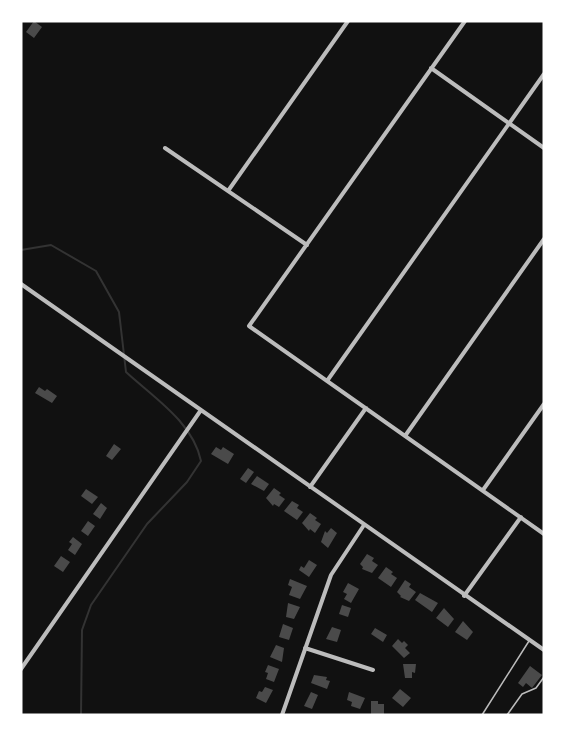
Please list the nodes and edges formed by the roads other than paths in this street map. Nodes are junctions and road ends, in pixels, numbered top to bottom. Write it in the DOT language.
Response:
graph roads {
  1 [pos="348,21"];
  2 [pos="465,21"];
  3 [pos="431,68"];
  4 [pos="544,74"];
  5 [pos="509,124"];
  6 [pos="165,148"];
  7 [pos="544,148"];
  8 [pos="228,191"];
  9 [pos="544,239"];
  10 [pos="307,245"];
  11 [pos="21,284"];
  12 [pos="327,381"];
  13 [pos="544,404"];
  14 [pos="366,408"];
  15 [pos="201,410"];
  16 [pos="405,436"];
  17 [pos="310,487"];
  18 [pos="483,490"];
  19 [pos="521,517"];
  20 [pos="364,525"];
  21 [pos="544,534"];
  22 [pos="464,596"];
  23 [pos="530,641"];
  24 [pos="305,648"];
  25 [pos="544,650"];
  26 [pos="21,669"];
  27 [pos="373,670"];
  28 [pos="544,677"];
  29 [pos="282,715"];
  30 [pos="482,715"];
  31 [pos="507,715"];
  1 -- 8 [label="street"];
  2 -- 3 [label="street"];
  3 -- 5 [label="street"];
  3 -- 10 [label="street"];
  4 -- 5 [label="street"];
  5 -- 7 [label="street"];
  5 -- 12 [label="street"];
  6 -- 8 [label="street"];
  8 -- 10 [label="street"];
  9 -- 16 [label="street"];
  10 -- 12 [label="street"];
  11 -- 15 [label="street"];
  12 -- 14 [label="street"];
  13 -- 18 [label="street"];
  14 -- 16 [label="street"];
  14 -- 17 [label="street"];
  15 -- 17 [label="street"];
  15 -- 26 [label="street"];
  16 -- 18 [label="street"];
  17 -- 20 [label="street"];
  18 -- 19 [label="street"];
  19 -- 21 [label="street"];
  19 -- 22 [label="street"];
  20 -- 22 [label="street"];
  20 -- 24 [label="street"];
  22 -- 23 [label="street"];
  23 -- 25 [label="street"];
  23 -- 30 [label="lane"];
  24 -- 27 [label="street"];
  24 -- 29 [label="street"];
  28 -- 31 [label="lane"];
}
